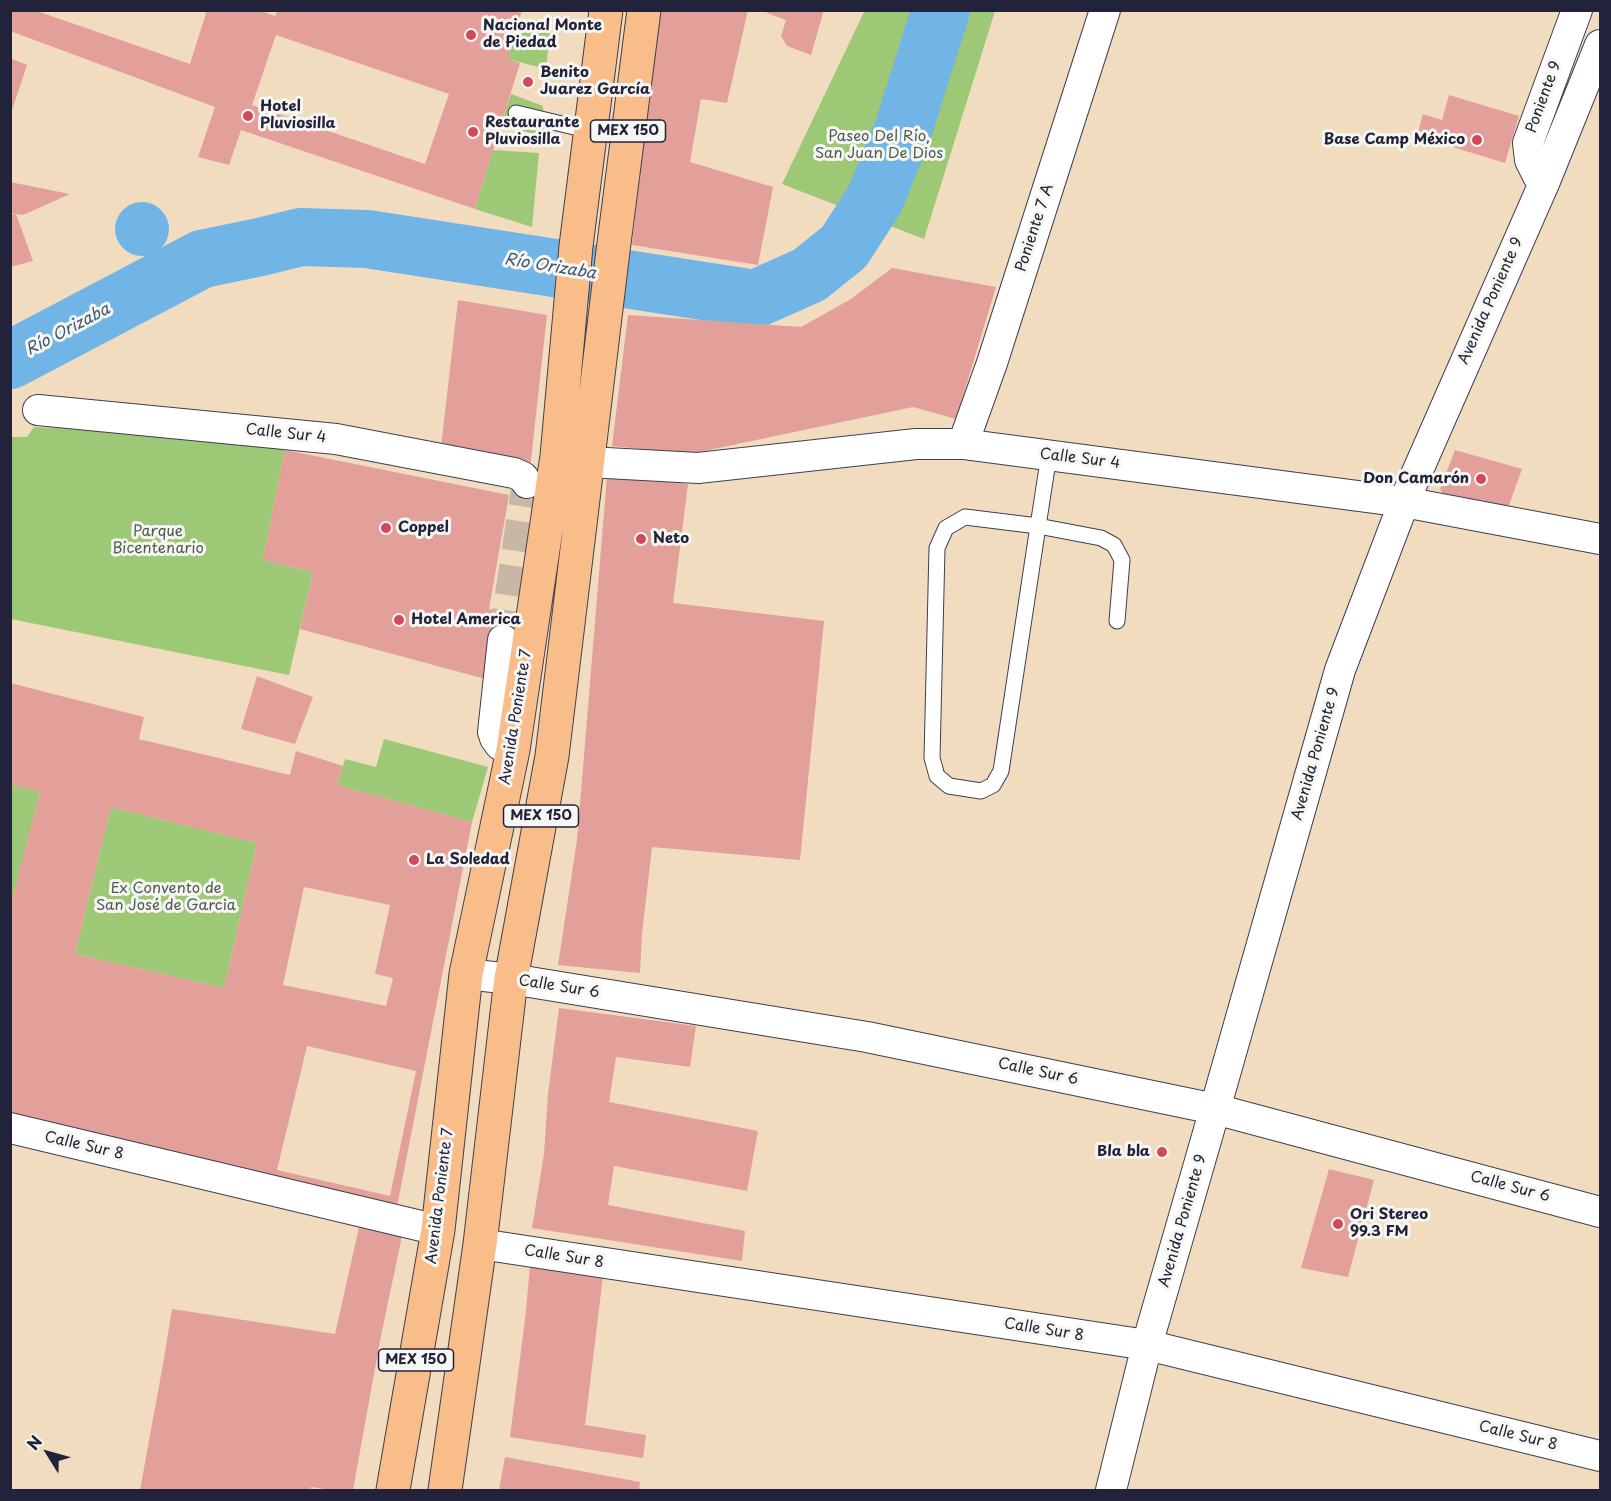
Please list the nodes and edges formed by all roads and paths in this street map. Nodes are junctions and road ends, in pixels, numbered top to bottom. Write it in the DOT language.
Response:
graph roads {
  1 [pos="606,10"];
  2 [pos="644,10"];
  3 [pos="1105,10"];
  4 [pos="1577,10"];
  5 [pos="1600,45"];
  6 [pos="516,113"];
  7 [pos="591,131"];
  8 [pos="1545,181"];
  9 [pos="38,410"];
  10 [pos="963,444"];
  11 [pos="1049,455"];
  12 [pos="557,456"];
  13 [pos="588,462"];
  14 [pos="527,483"];
  15 [pos="1404,502"];
  16 [pos="1038,526"];
  17 [pos="1600,539"];
  18 [pos="1117,621"];
  19 [pos="503,640"];
  20 [pos="513,750"];
  21 [pos="466,974"];
  22 [pos="511,979"];
  23 [pos="1215,1109"];
  24 [pos="10,1128"];
  25 [pos="1600,1212"];
  26 [pos="438,1230"];
  27 [pos="480,1244"];
  28 [pos="1147,1346"];
  29 [pos="1600,1456"];
  30 [pos="393,1491"];
  31 [pos="444,1491"];
  32 [pos="1111,1491"];
  1 -- 7 [label="main road, Avenida Poniente 7 / MEX 150"];
  2 -- 13 [label="main road, MEX 150"];
  3 -- 10 [label="street, Poniente 7 A"];
  4 -- 8 [label="street, Poniente 9"];
  5 -- 8 [label="street, Avenida Poniente 9"];
  6 -- 7 [label="lane"];
  7 -- 12 [label="main road, Avenida Poniente 7 / MEX 150"];
  8 -- 15 [label="street, Avenida Poniente 9"];
  9 -- 14 [label="street, Calle Sur 4"];
  10 -- 11 [label="street, Calle Sur 4"];
  10 -- 13 [label="street, Calle Sur 4"];
  11 -- 15 [label="street, Calle Sur 4"];
  11 -- 16 [label="lane"];
  12 -- 13 [label="street, Calle Sur 4"];
  12 -- 20 [label="main road, Avenida Poniente 7 / MEX 150"];
  13 -- 22 [label="main road, MEX 150"];
  15 -- 17 [label="street, Calle Sur 4"];
  15 -- 23 [label="street, Avenida Poniente 9"];
  16 -- 16 [label="lane"];
  16 -- 18 [label="lane"];
  19 -- 20 [label="street"];
  20 -- 21 [label="main road, Avenida Poniente 7 / MEX 150"];
  21 -- 22 [label="street, Calle Sur 6"];
  21 -- 26 [label="main road, Avenida Poniente 7 / MEX 150"];
  22 -- 23 [label="street, Calle Sur 6"];
  22 -- 27 [label="main road, MEX 150"];
  23 -- 25 [label="street, Calle Sur 6"];
  23 -- 28 [label="street, Avenida Poniente 9"];
  24 -- 26 [label="street, Calle Sur 8"];
  26 -- 30 [label="main road, Avenida Poniente 7 / MEX 150"];
  27 -- 28 [label="street, Calle Sur 8"];
  27 -- 31 [label="main road, MEX 150"];
  28 -- 29 [label="street, Calle Sur 8"];
  28 -- 32 [label="street, Avenida Poniente 9"];
}
